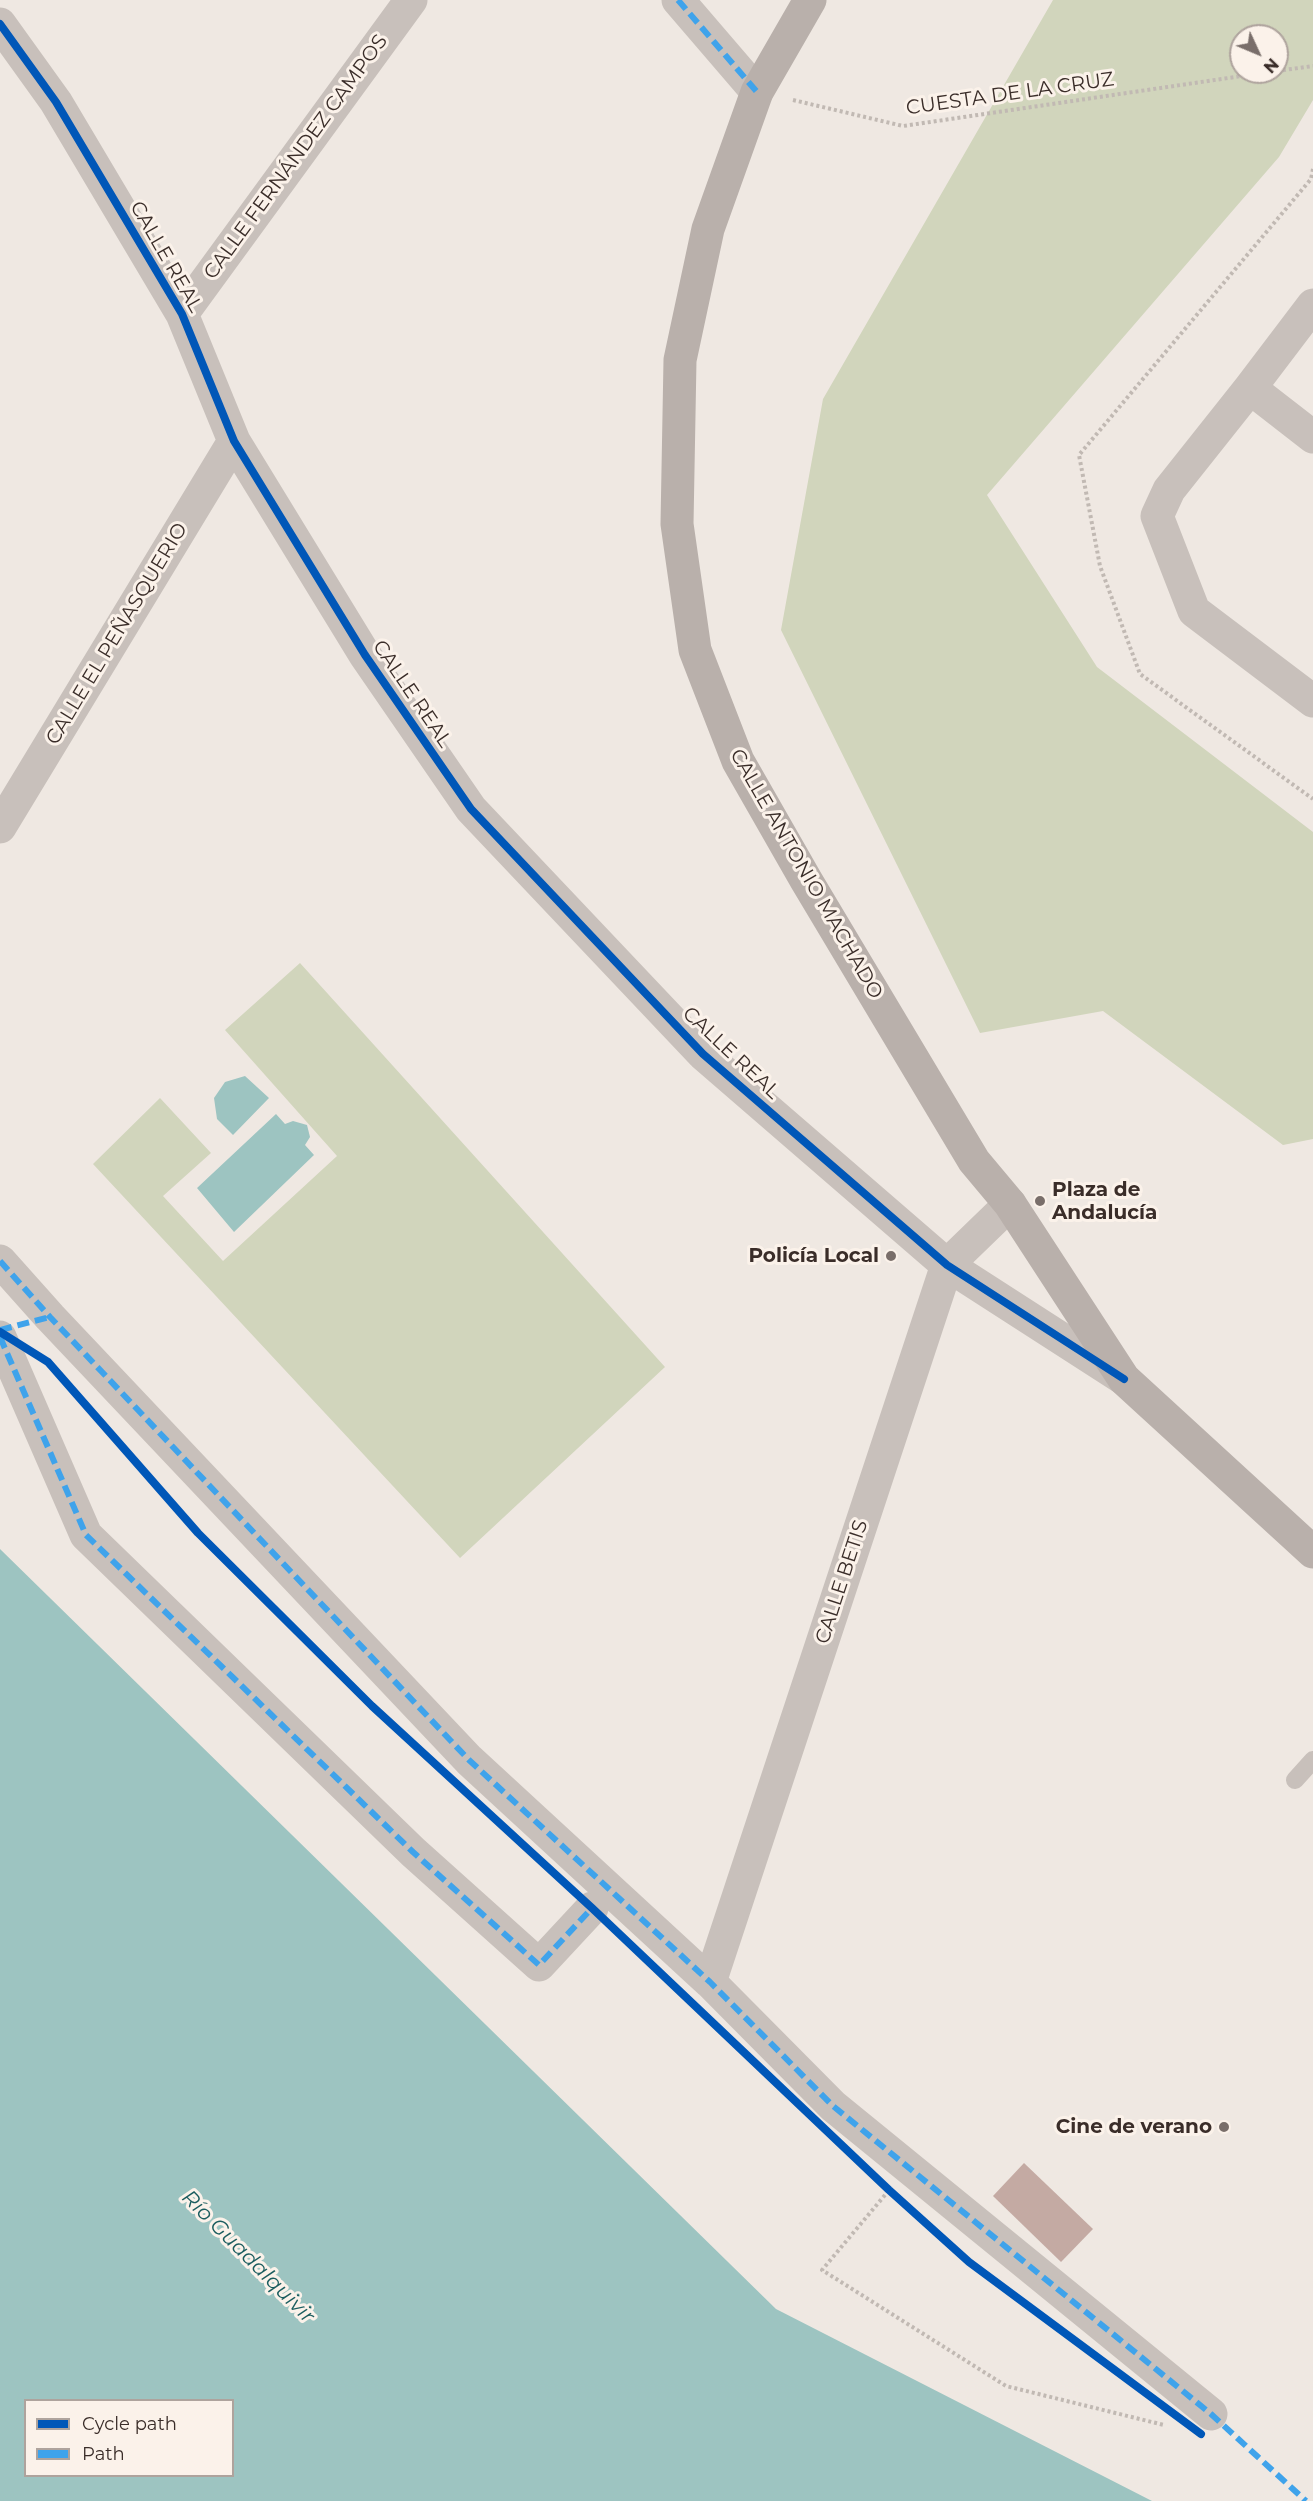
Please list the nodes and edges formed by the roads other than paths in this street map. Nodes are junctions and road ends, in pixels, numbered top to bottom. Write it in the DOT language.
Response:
graph roads {
  1 [pos="411,0"];
  2 [pos="678,0"];
  3 [pos="810,0"];
  4 [pos="0,24"];
  5 [pos="758,92"];
  6 [pos="1313,305"];
  7 [pos="182,314"];
  8 [pos="1250,388"];
  9 [pos="1313,437"];
  10 [pos="234,441"];
  11 [pos="1313,701"];
  12 [pos="0,826"];
  13 [pos="1010,1204"];
  14 [pos="0,1261"];
  15 [pos="947,1265"];
  16 [pos="0,1337"];
  17 [pos="1124,1378"];
  18 [pos="1313,1551"];
  19 [pos="1313,1760"];
  20 [pos="1295,1780"];
  21 [pos="592,1908"];
  22 [pos="710,1982"];
  23 [pos="1211,2414"];
  1 -- 7 [label="street, CALLE FERNÁNDEZ CAMPOS"];
  2 -- 5 [label="street"];
  3 -- 5 [label="main road, CALLE ANTONIO MACHADO"];
  4 -- 7 [label="street, CALLE REAL"];
  5 -- 13 [label="main road, CALLE ANTONIO MACHADO"];
  6 -- 8 [label="street"];
  7 -- 10 [label="street, CALLE REAL"];
  8 -- 9 [label="street"];
  8 -- 11 [label="street"];
  10 -- 12 [label="street, CALLE EL PEÑASQUERIO"];
  10 -- 15 [label="street, CALLE REAL"];
  13 -- 15 [label="street, CALLE BETIS"];
  13 -- 17 [label="main road"];
  14 -- 22 [label="street"];
  15 -- 17 [label="street"];
  15 -- 22 [label="street, CALLE BETIS"];
  16 -- 21 [label="street"];
  17 -- 18 [label="main road"];
  19 -- 20 [label="lane"];
  22 -- 23 [label="street"];
}
